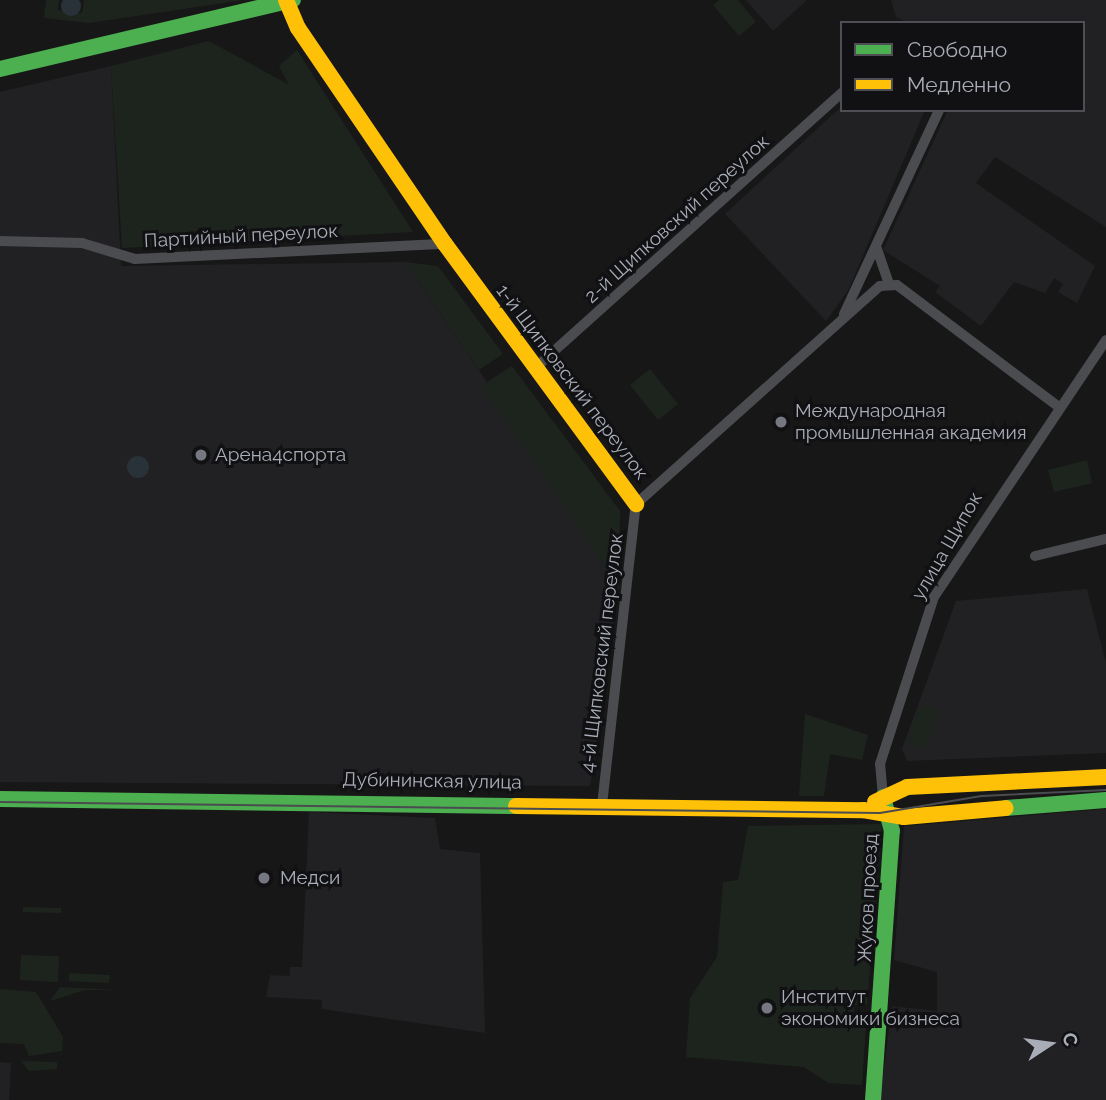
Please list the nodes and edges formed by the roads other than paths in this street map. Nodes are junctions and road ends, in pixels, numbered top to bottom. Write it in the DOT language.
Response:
graph roads {
  1 [pos="288,1"];
  2 [pos="0,69"];
  3 [pos="840,95"];
  4 [pos="938,112"];
  5 [pos="0,241"];
  6 [pos="445,244"];
  7 [pos="877,246"];
  8 [pos="889,283"];
  9 [pos="837,324"];
  10 [pos="1106,340"];
  11 [pos="534,369"];
  12 [pos="1060,408"];
  13 [pos="636,504"];
  14 [pos="1106,539"];
  15 [pos="1035,556"];
  16 [pos="1106,777"];
  17 [pos="883,797"];
  18 [pos="0,799"];
  19 [pos="1106,800"];
  20 [pos="602,805"];
  21 [pos="863,810"];
  22 [pos="891,820"];
  23 [pos="873,1100"];
  1 -- 2 [label="main road"];
  1 -- 6 [label="main road, 1-й Щипковский переулок"];
  3 -- 11 [label="street, 2-й Щипковский переулок"];
  4 -- 7 [label="street"];
  5 -- 6 [label="street, Партийный переулок"];
  6 -- 11 [label="main road, 1-й Щипковский переулок"];
  7 -- 8 [label="street"];
  7 -- 9 [label="street"];
  8 -- 9 [label="street, 1-й Щипковский переулок"];
  8 -- 12 [label="street"];
  9 -- 13 [label="street, 1-й Щипковский переулок"];
  10 -- 12 [label="street, улица Щипок"];
  11 -- 13 [label="main road, 1-й Щипковский переулок"];
  12 -- 17 [label="street, улица Щипок"];
  13 -- 20 [label="street, 4-й Щипковский переулок"];
  14 -- 15 [label="street"];
  16 -- 17 [label="main road"];
  17 -- 21 [label="main road"];
  17 -- 22 [label="main road"];
  18 -- 20 [label="main road, Дубининская улица"];
  19 -- 22 [label="main road, Дубининская улица"];
  20 -- 21 [label="main road, Дубининская улица"];
  21 -- 22 [label="main road, Дубининская улица"];
  22 -- 23 [label="main road, Жуков проезд"];
}
